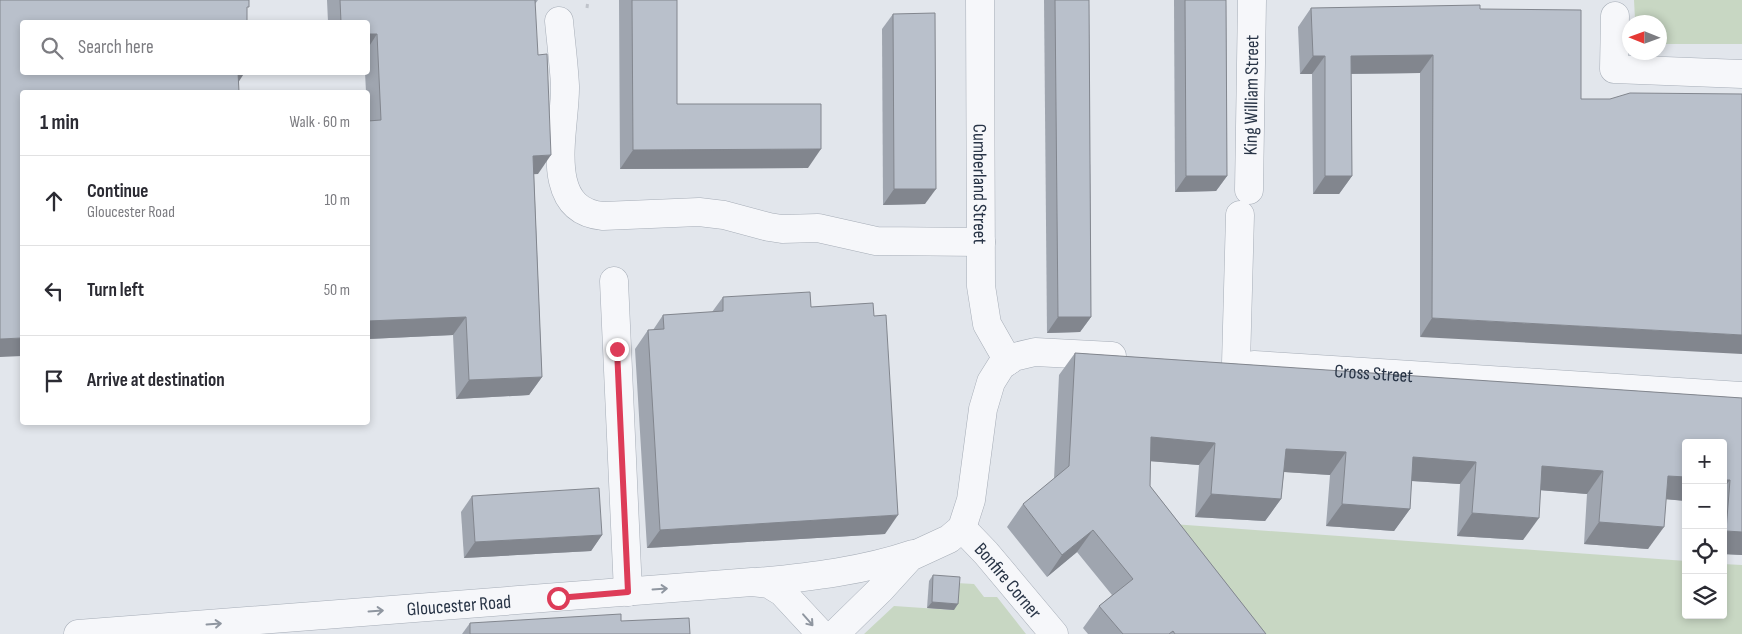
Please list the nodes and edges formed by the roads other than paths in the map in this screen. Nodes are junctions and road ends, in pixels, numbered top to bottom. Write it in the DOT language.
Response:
graph roads {
  1 [pos="980,0"];
  2 [pos="1252,0"];
  3 [pos="1615,16"];
  4 [pos="560,21"];
  5 [pos="1742,74"];
  6 [pos="1249,190"];
  7 [pos="1240,215"];
  8 [pos="981,242"];
  9 [pos="614,281"];
  10 [pos="1140,358"];
  11 [pos="1008,361"];
  12 [pos="1207,362"];
  13 [pos="1236,364"];
  14 [pos="1742,396"];
  15 [pos="962,528"];
  16 [pos="914,554"];
  17 [pos="752,582"];
  18 [pos="628,592"];
  19 [pos="78,634"];
  20 [pos="820,634"];
  21 [pos="836,634"];
  22 [pos="1054,634"];
  1 -- 8 [label="street, Cumberland Street"];
  2 -- 6 [label="street, King William Street"];
  3 -- 5 [label="street"];
  4 -- 8 [label="street"];
  7 -- 13 [label="street"];
  8 -- 11 [label="street, Cumberland Street"];
  9 -- 18 [label="street"];
  10 -- 11 [label="street"];
  11 -- 15 [label="street"];
  12 -- 13 [label="street, Cross Street"];
  13 -- 14 [label="street, Cross Street"];
  15 -- 16 [label="street"];
  15 -- 22 [label="street, Bonfire Corner"];
  16 -- 17 [label="street"];
  16 -- 21 [label="street"];
  18 -- 17 [label="street, Gloucester Road, one-way"];
  17 -- 20 [label="street, Gloucester Road, one-way"];
  19 -- 18 [label="street, Gloucester Road, one-way"];
}
